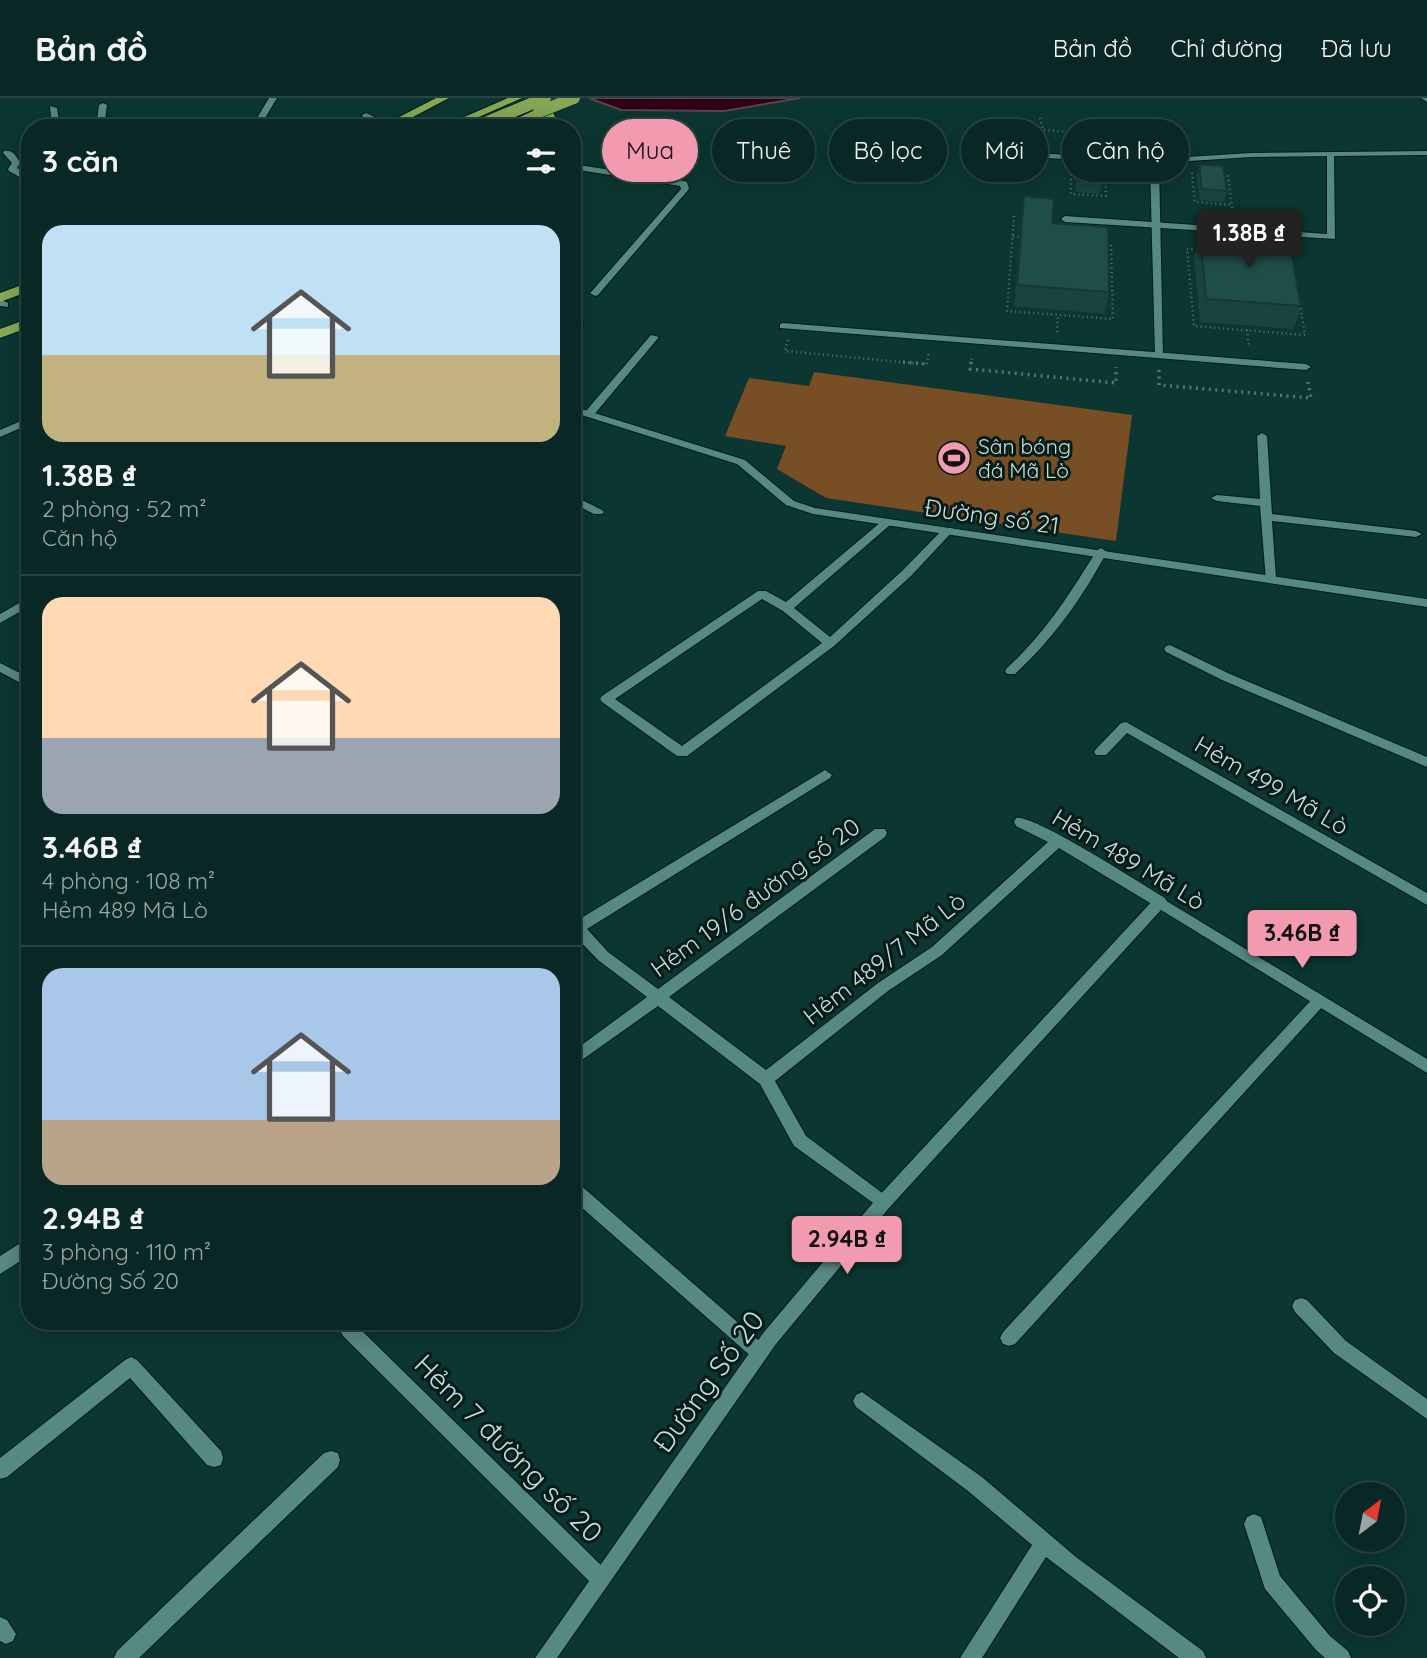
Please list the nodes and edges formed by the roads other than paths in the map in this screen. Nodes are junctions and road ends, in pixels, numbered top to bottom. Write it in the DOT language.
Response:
graph roads {
  1 [pos="273,98"];
  2 [pos="444,98"];
  3 [pos="499,98"];
  4 [pos="517,98"];
  5 [pos="545,98"];
  6 [pos="574,98"];
  7 [pos="103,105"];
  8 [pos="53,108"];
  9 [pos="366,115"];
  10 [pos="55,119"];
  11 [pos="101,119"];
  12 [pos="260,119"];
  13 [pos="372,119"];
  14 [pos="401,119"];
  15 [pos="449,119"];
  16 [pos="466,119"];
  17 [pos="495,119"];
  18 [pos="522,119"];
  19 [pos="551,119"];
  20 [pos="7,153"];
  21 [pos="1330,153"];
  22 [pos="1427,153"];
  23 [pos="1189,158"];
  24 [pos="581,167"];
  25 [pos="21,175"];
  26 [pos="1155,182"];
  27 [pos="1065,219"];
  28 [pos="1156,225"];
  29 [pos="21,291"];
  30 [pos="596,293"];
  31 [pos="21,298"];
  32 [pos="1,303"];
  33 [pos="21,312"];
  34 [pos="0,320"];
  35 [pos="21,326"];
  36 [pos="787,326"];
  37 [pos="0,334"];
  38 [pos="654,337"];
  39 [pos="1158,355"];
  40 [pos="1306,367"];
  41 [pos="581,412"];
  42 [pos="589,414"];
  43 [pos="21,424"];
  44 [pos="0,434"];
  45 [pos="1262,436"];
  46 [pos="1217,498"];
  47 [pos="581,503"];
  48 [pos="1266,503"];
  49 [pos="598,512"];
  50 [pos="1268,517"];
  51 [pos="886,523"];
  52 [pos="948,530"];
  53 [pos="1416,534"];
  54 [pos="1101,552"];
  55 [pos="1270,578"];
  56 [pos="1427,603"];
  57 [pos="21,606"];
  58 [pos="787,608"];
  59 [pos="1,617"];
  60 [pos="830,643"];
  61 [pos="1170,649"];
  62 [pos="0,667"];
  63 [pos="1011,671"];
  64 [pos="21,679"];
  65 [pos="1101,752"];
  66 [pos="1427,762"];
  67 [pos="825,775"];
  68 [pos="1021,822"];
  69 [pos="880,833"];
  70 [pos="1058,841"];
  71 [pos="1427,900"];
  72 [pos="1160,902"];
  73 [pos="581,923"];
  74 [pos="581,934"];
  75 [pos="657,997"];
  76 [pos="1319,1001"];
  77 [pos="581,1053"];
  78 [pos="1427,1067"];
  79 [pos="766,1079"];
  80 [pos="581,1196"];
  81 [pos="883,1203"];
  82 [pos="21,1251"];
  83 [pos="0,1266"];
  84 [pos="1301,1306"];
  85 [pos="349,1330"];
  86 [pos="1009,1338"];
  87 [pos="759,1352"];
  88 [pos="862,1401"];
  89 [pos="1427,1410"];
  90 [pos="214,1458"];
  91 [pos="331,1460"];
  92 [pos="0,1470"];
  93 [pos="1254,1524"];
  94 [pos="1045,1542"];
  95 [pos="599,1577"];
  96 [pos="124,1658"];
  97 [pos="545,1658"];
  98 [pos="970,1658"];
  99 [pos="1196,1658"];
  100 [pos="1341,1658"];
  1 -- 12 [label="street"];
  2 -- 14 [label="highway"];
  3 -- 15 [label="highway"];
  4 -- 16 [label="highway"];
  4 -- 19 [label="highway"];
  5 -- 17 [label="highway, bridge"];
  6 -- 18 [label="highway, bridge"];
  7 -- 11 [label="street"];
  8 -- 10 [label="street"];
  9 -- 13 [label="street"];
  20 -- 25 [label="street"];
  21 -- 22 [label="street"];
  21 -- 23 [label="street"];
  21 -- 28 [label="street"];
  24 -- 30 [label="street"];
  26 -- 28 [label="street"];
  27 -- 28 [label="street"];
  28 -- 39 [label="street"];
  29 -- 32 [label="highway"];
  31 -- 32 [label="highway"];
  33 -- 34 [label="highway"];
  35 -- 37 [label="highway"];
  36 -- 39 [label="street"];
  38 -- 42 [label="street"];
  39 -- 40 [label="street"];
  41 -- 42 [label="street, Đường số 21"];
  42 -- 51 [label="street, Đường số 21"];
  43 -- 44 [label="street"];
  45 -- 48 [label="street"];
  46 -- 48 [label="street"];
  47 -- 49 [label="street"];
  48 -- 50 [label="street"];
  50 -- 53 [label="street"];
  50 -- 55 [label="street"];
  51 -- 52 [label="street, Đường số 21"];
  51 -- 58 [label="street"];
  52 -- 54 [label="street, Đường số 21"];
  52 -- 60 [label="street"];
  54 -- 55 [label="street, Đường số 21"];
  54 -- 63 [label="street"];
  55 -- 56 [label="street, Đường số 21"];
  57 -- 59 [label="street"];
  58 -- 60 [label="street"];
  58 -- 60 [label="street"];
  61 -- 66 [label="street"];
  62 -- 64 [label="street"];
  65 -- 71 [label="street, Hẻm 499 Mã Lò"];
  67 -- 73 [label="street"];
  68 -- 70 [label="street, Hẻm 489 Mã Lò"];
  69 -- 75 [label="street, Hẻm 19/6 đường số 20"];
  70 -- 72 [label="street, Hẻm 489 Mã Lò"];
  70 -- 79 [label="street, Hẻm 489/7 Mã Lò"];
  72 -- 76 [label="street, Hẻm 489 Mã Lò"];
  72 -- 81 [label="street, Đường Số 20"];
  74 -- 75 [label="street"];
  75 -- 77 [label="street, Hẻm 19/6 đường số 20"];
  75 -- 79 [label="street"];
  76 -- 78 [label="street, Hẻm 489 Mã Lò"];
  76 -- 86 [label="street"];
  79 -- 81 [label="street"];
  80 -- 87 [label="street"];
  81 -- 87 [label="street, Đường Số 20"];
  82 -- 83 [label="street"];
  84 -- 89 [label="street"];
  85 -- 95 [label="street, Hẻm 7 đường số 20"];
  87 -- 95 [label="street, Đường Số 20"];
  88 -- 94 [label="street"];
  90 -- 92 [label="street"];
  91 -- 96 [label="street"];
  93 -- 100 [label="street"];
  94 -- 98 [label="street"];
  94 -- 99 [label="street"];
  95 -- 97 [label="street, Đường Số 20"];
}
